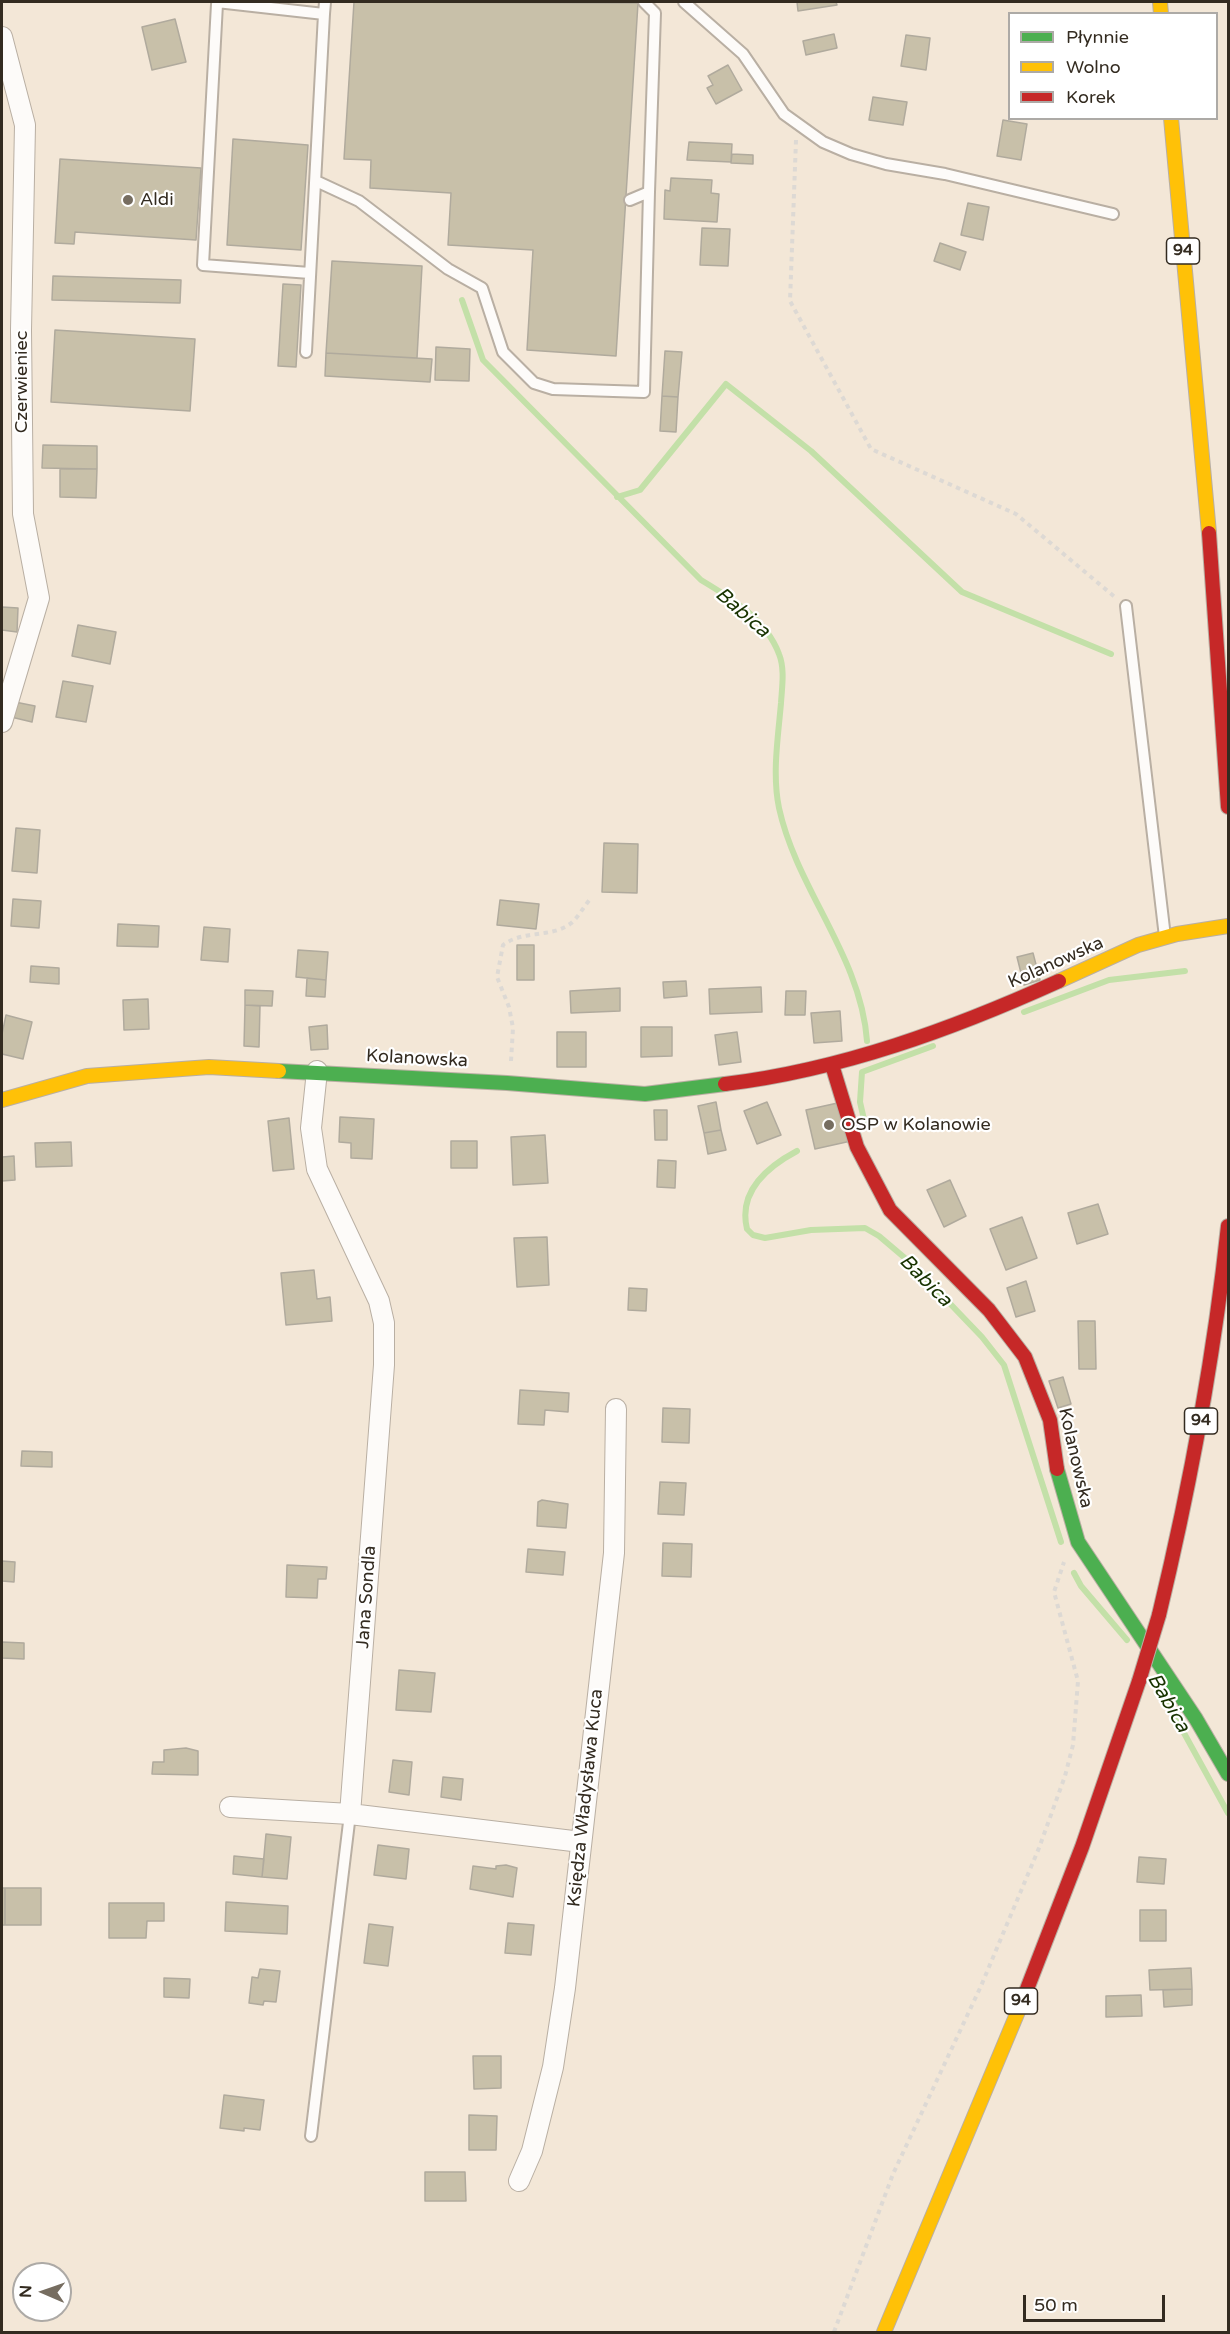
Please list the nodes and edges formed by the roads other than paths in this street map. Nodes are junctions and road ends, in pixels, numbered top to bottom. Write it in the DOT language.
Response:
graph roads {
  1 [pos="217,2"];
  2 [pos="325,2"];
  3 [pos="644,2"];
  4 [pos="684,2"];
  5 [pos="324,14"];
  6 [pos="2,37"];
  7 [pos="1171,120"];
  8 [pos="316,181"];
  9 [pos="649,192"];
  10 [pos="630,200"];
  11 [pos="1113,214"];
  12 [pos="310,273"];
  13 [pos="306,352"];
  14 [pos="1126,606"];
  15 [pos="2,722"];
  16 [pos="1228,807"];
  17 [pos="1228,926"];
  18 [pos="1165,938"];
  19 [pos="832,1065"];
  20 [pos="317,1071"];
  21 [pos="2,1100"];
  22 [pos="1228,1226"];
  23 [pos="1225,1287"];
  24 [pos="616,1409"];
  25 [pos="1228,1774"];
  26 [pos="230,1807"];
  27 [pos="350,1815"];
  28 [pos="581,1842"];
  29 [pos="311,2136"];
  30 [pos="519,2181"];
  31 [pos="884,2332"];
  1 -- 5 [label="lane"];
  1 -- 12 [label="lane"];
  2 -- 5 [label="lane"];
  3 -- 9 [label="lane"];
  4 -- 11 [label="lane"];
  5 -- 8 [label="lane"];
  6 -- 15 [label="street, Czerwieniec"];
  7 -- 16 [label="street, 94"];
  8 -- 9 [label="lane"];
  8 -- 12 [label="lane"];
  9 -- 10 [label="lane"];
  12 -- 13 [label="lane"];
  14 -- 18 [label="lane"];
  17 -- 18 [label="street, Kolanowska"];
  18 -- 19 [label="street, Kolanowska"];
  19 -- 20 [label="street, Kolanowska"];
  19 -- 25 [label="street, Kolanowska"];
  20 -- 21 [label="street, Kolanowska"];
  20 -- 27 [label="street, Jana Sondla"];
  22 -- 23 [label="street, 94"];
  23 -- 31 [label="street, 94, bridge"];
  24 -- 28 [label="street, Księdza Władysława Kuca"];
  26 -- 27 [label="street"];
  27 -- 28 [label="street"];
  27 -- 29 [label="lane, Jana Sondla"];
  28 -- 30 [label="street, Księdza Władysława Kuca"];
}
